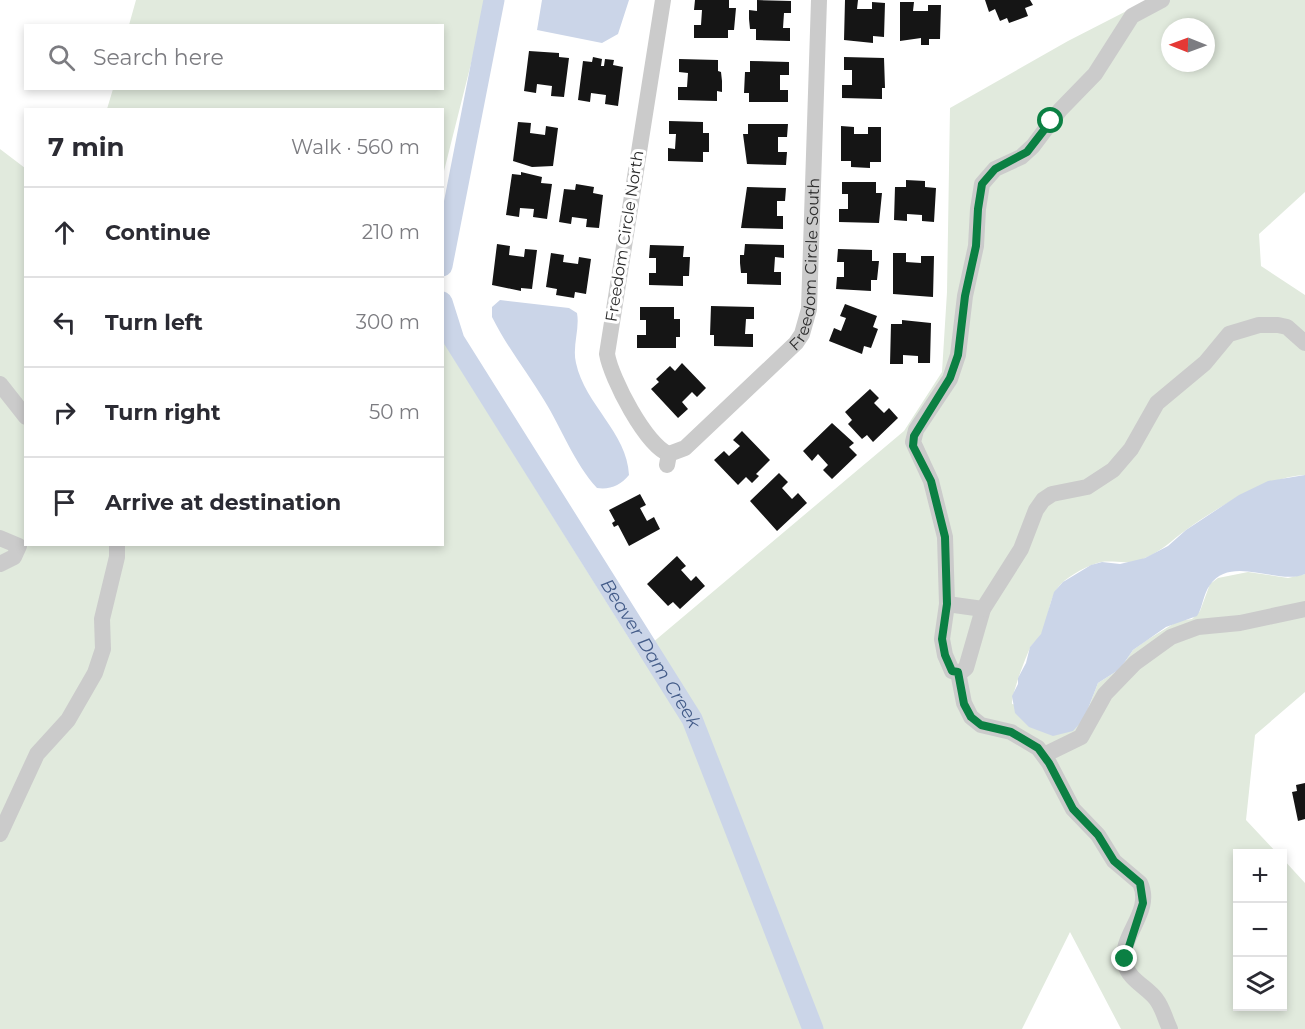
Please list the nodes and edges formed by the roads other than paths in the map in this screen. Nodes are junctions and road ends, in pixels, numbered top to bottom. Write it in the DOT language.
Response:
graph roads {
  1 [pos="663,0"];
  2 [pos="819,0"];
  3 [pos="1162,0"];
  4 [pos="1305,343"];
  5 [pos="0,384"];
  6 [pos="24,414"];
  7 [pos="668,459"];
  8 [pos="0,538"];
  9 [pos="117,546"];
  10 [pos="0,564"];
  11 [pos="947,604"];
  12 [pos="983,609"];
  13 [pos="1305,609"];
  14 [pos="958,672"];
  15 [pos="1044,755"];
  16 [pos="0,834"];
  17 [pos="1170,1029"];
  1 -- 7 [label="street, Freedom Circle North"];
  2 -- 7 [label="street, Freedom Circle South"];
  3 -- 11 [label="street"];
  4 -- 12 [label="street"];
  5 -- 6 [label="street"];
  8 -- 10 [label="street"];
  9 -- 16 [label="street"];
  11 -- 12 [label="street"];
  11 -- 14 [label="street"];
  12 -- 14 [label="street"];
  13 -- 15 [label="street"];
  14 -- 15 [label="street"];
  15 -- 17 [label="street"];
}
